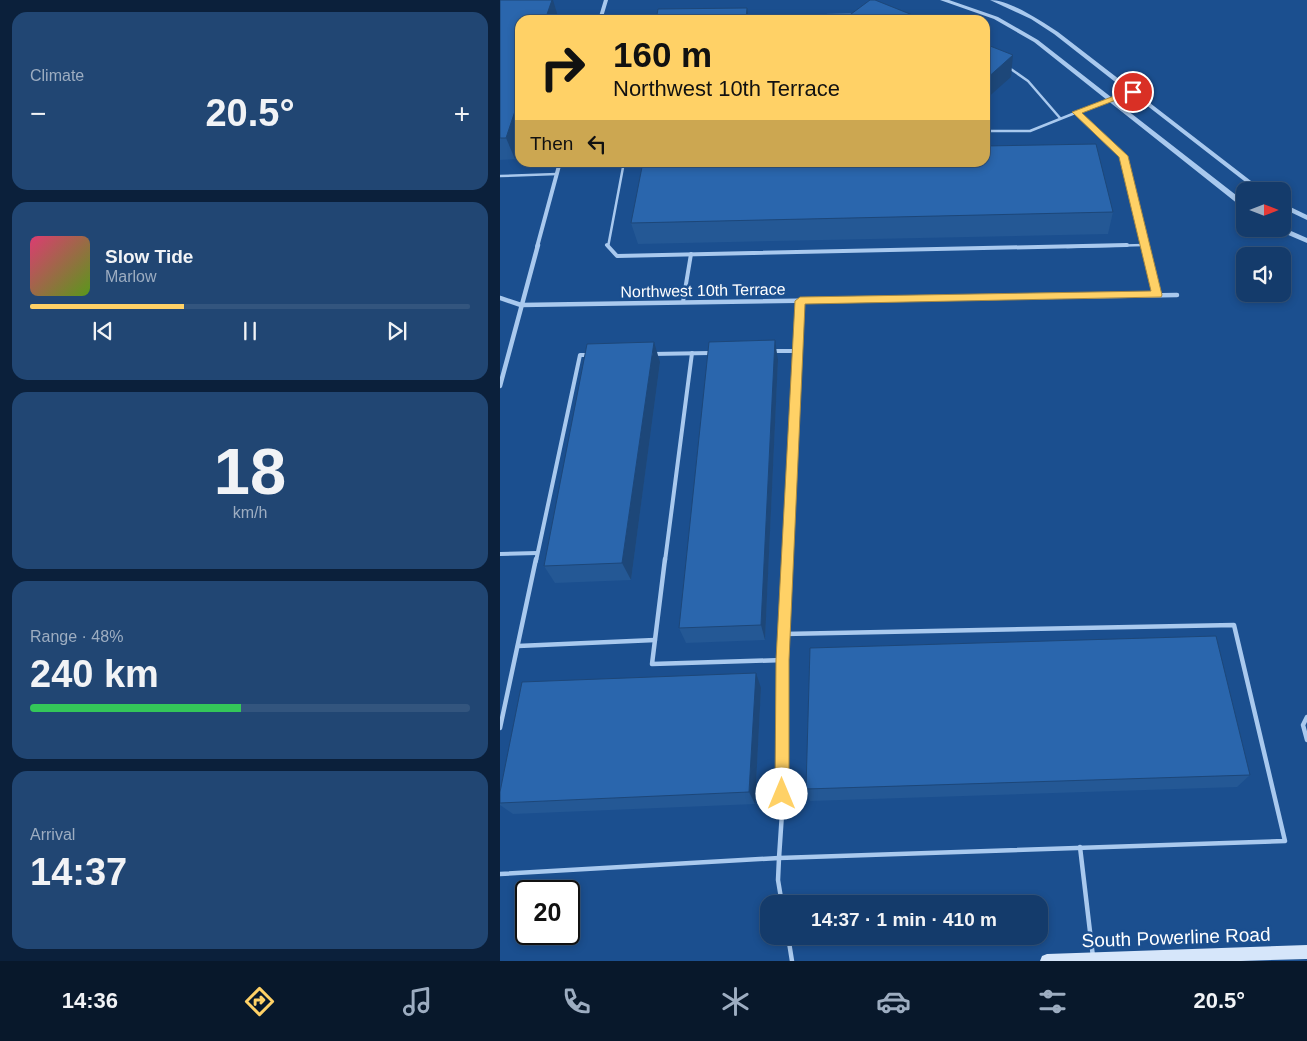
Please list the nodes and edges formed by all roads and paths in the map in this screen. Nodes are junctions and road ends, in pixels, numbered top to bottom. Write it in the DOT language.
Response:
graph roads {
  1 [pos="606,0"];
  2 [pos="943,0"];
  3 [pos="993,0"];
  4 [pos="602,15"];
  5 [pos="850,15"];
  6 [pos="858,15"];
  7 [pos="987,15"];
  8 [pos="990,16"];
  9 [pos="1006,66"];
  10 [pos="1133,92"];
  11 [pos="1110,99"];
  12 [pos="1076,112"];
  13 [pos="1060,118"];
  14 [pos="990,131"];
  15 [pos="559,167"];
  16 [pos="623,167"];
  17 [pos="557,174"];
  18 [pos="500,176"];
  19 [pos="1249,182"];
  20 [pos="1236,199"];
  21 [pos="1291,210"];
  22 [pos="1307,218"];
  23 [pos="1291,233"];
  24 [pos="1307,241"];
  25 [pos="1144,245"];
  26 [pos="691,254"];
  27 [pos="1177,294"];
  28 [pos="1157,295"];
  29 [pos="500,298"];
  30 [pos="800,301"];
  31 [pos="682,302"];
  32 [pos="521,305"];
  33 [pos="769,351"];
  34 [pos="798,351"];
  35 [pos="692,353"];
  36 [pos="711,353"];
  37 [pos="645,354"];
  38 [pos="589,355"];
  39 [pos="500,386"];
  40 [pos="537,553"];
  41 [pos="500,554"];
  42 [pos="784,634"];
  43 [pos="655,640"];
  44 [pos="518,646"];
  45 [pos="783,660"];
  46 [pos="1307,717"];
  47 [pos="500,728"];
  48 [pos="1307,740"];
  49 [pos="1080,847"];
  50 [pos="779,858"];
  51 [pos="500,874"];
  52 [pos="780,895"];
  53 [pos="789,945"];
  54 [pos="1307,952"];
  55 [pos="1187,958"];
  56 [pos="1093,960"];
  57 [pos="792,961"];
  58 [pos="1047,961"];
  1 -- 4 [label="street"];
  2 -- 7 [label="street"];
  3 -- 10 [label="street"];
  5 -- 6 [label="lane"];
  8 -- 11 [label="street"];
  9 -- 13 [label="lane"];
  10 -- 11 [label="street"];
  10 -- 19 [label="street"];
  11 -- 12 [label="lane"];
  11 -- 20 [label="street"];
  12 -- 13 [label="lane"];
  12 -- 25 [label="lane"];
  13 -- 14 [label="lane"];
  15 -- 17 [label="street"];
  16 -- 26 [label="lane"];
  17 -- 18 [label="lane"];
  17 -- 32 [label="street"];
  21 -- 22 [label="street"];
  23 -- 24 [label="street"];
  25 -- 26 [label="lane"];
  25 -- 28 [label="lane"];
  26 -- 31 [label="lane"];
  27 -- 28 [label="street, Northwest 10th Terrace"];
  28 -- 30 [label="street, Northwest 10th Terrace"];
  29 -- 32 [label="street, Northwest 10th Terrace"];
  30 -- 31 [label="street, Northwest 10th Terrace"];
  30 -- 34 [label="lane"];
  31 -- 32 [label="street, Northwest 10th Terrace"];
  32 -- 39 [label="street"];
  33 -- 34 [label="lane"];
  34 -- 42 [label="lane"];
  35 -- 36 [label="lane"];
  35 -- 37 [label="lane"];
  35 -- 43 [label="lane"];
  38 -- 40 [label="lane"];
  40 -- 41 [label="lane"];
  40 -- 44 [label="lane"];
  42 -- 45 [label="lane"];
  42 -- 49 [label="lane"];
  43 -- 44 [label="lane"];
  43 -- 45 [label="lane"];
  44 -- 47 [label="lane"];
  45 -- 50 [label="lane"];
  46 -- 48 [label="lane"];
  49 -- 50 [label="lane"];
  49 -- 56 [label="lane"];
  50 -- 51 [label="lane"];
  50 -- 52 [label="lane"];
  53 -- 57 [label="lane"];
  54 -- 55 [label="main road, South Powerline Road"];
  55 -- 56 [label="main road, South Powerline Road"];
  56 -- 58 [label="main road, South Powerline Road"];
}
